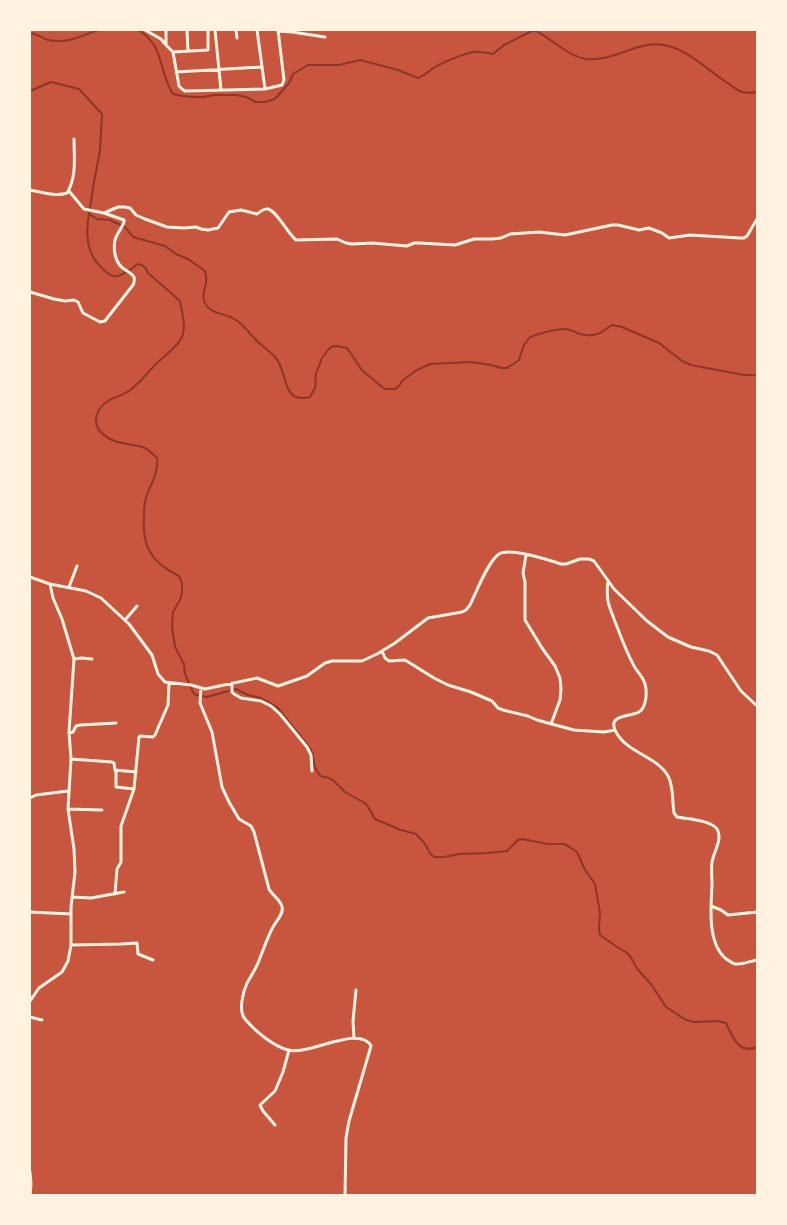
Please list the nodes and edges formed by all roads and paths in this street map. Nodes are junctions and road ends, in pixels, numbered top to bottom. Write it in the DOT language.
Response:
graph roads {
  1 [pos="145,30"];
  2 [pos="166,30"];
  3 [pos="187,30"];
  4 [pos="208,30"];
  5 [pos="215,30"];
  6 [pos="236,30"];
  7 [pos="257,30"];
  8 [pos="279,31"];
  9 [pos="325,37"];
  10 [pos="237,38"];
  11 [pos="166,45"];
  12 [pos="188,51"];
  13 [pos="173,52"];
  14 [pos="262,67"];
  15 [pos="219,70"];
  16 [pos="176,72"];
  17 [pos="265,89"];
  18 [pos="221,90"];
  19 [pos="74,139"];
  20 [pos="30,190"];
  21 [pos="69,191"];
  22 [pos="104,213"];
  23 [pos="757,219"];
  24 [pos="30,292"];
  25 [pos="526,555"];
  26 [pos="76,566"];
  27 [pos="30,577"];
  28 [pos="608,581"];
  29 [pos="50,584"];
  30 [pos="69,587"];
  31 [pos="137,606"];
  32 [pos="126,620"];
  33 [pos="382,651"];
  34 [pos="92,658"];
  35 [pos="74,659"];
  36 [pos="169,683"];
  37 [pos="232,685"];
  38 [pos="201,690"];
  39 [pos="757,706"];
  40 [pos="116,724"];
  41 [pos="551,724"];
  42 [pos="615,730"];
  43 [pos="69,734"];
  44 [pos="71,759"];
  45 [pos="116,771"];
  46 [pos="312,771"];
  47 [pos="136,772"];
  48 [pos="134,789"];
  49 [pos="68,791"];
  50 [pos="30,798"];
  51 [pos="68,808"];
  52 [pos="102,810"];
  53 [pos="124,892"];
  54 [pos="115,894"];
  55 [pos="72,897"];
  56 [pos="711,906"];
  57 [pos="30,912"];
  58 [pos="757,912"];
  59 [pos="71,914"];
  60 [pos="71,945"];
  61 [pos="153,960"];
  62 [pos="757,960"];
  63 [pos="356,990"];
  64 [pos="30,1001"];
  65 [pos="30,1017"];
  66 [pos="42,1020"];
  67 [pos="354,1038"];
  68 [pos="289,1050"];
  69 [pos="275,1125"];
  70 [pos="30,1172"];
  71 [pos="30,1195"];
  72 [pos="345,1195"];
  1 -- 11 [label="street"];
  2 -- 11 [label="street"];
  3 -- 12 [label="street"];
  4 -- 12 [label="street"];
  5 -- 15 [label="street"];
  6 -- 10 [label="street"];
  7 -- 14 [label="street"];
  8 -- 9 [label="street"];
  8 -- 17 [label="street"];
  11 -- 13 [label="street"];
  12 -- 13 [label="street"];
  13 -- 16 [label="street"];
  14 -- 15 [label="street"];
  14 -- 17 [label="street"];
  15 -- 16 [label="street"];
  15 -- 18 [label="street"];
  16 -- 18 [label="street"];
  17 -- 18 [label="street"];
  19 -- 21 [label="street"];
  20 -- 21 [label="street"];
  21 -- 22 [label="street"];
  22 -- 23 [label="street"];
  22 -- 24 [label="street"];
  25 -- 28 [label="street"];
  25 -- 33 [label="street"];
  25 -- 41 [label="street"];
  26 -- 30 [label="street"];
  27 -- 29 [label="street"];
  28 -- 39 [label="street"];
  28 -- 42 [label="street"];
  29 -- 30 [label="street"];
  29 -- 35 [label="street"];
  30 -- 32 [label="street"];
  31 -- 32 [label="street"];
  32 -- 36 [label="street"];
  33 -- 37 [label="street"];
  33 -- 41 [label="street"];
  34 -- 35 [label="street"];
  35 -- 43 [label="street"];
  36 -- 38 [label="street"];
  36 -- 47 [label="street"];
  37 -- 38 [label="street"];
  37 -- 46 [label="street"];
  38 -- 68 [label="street"];
  40 -- 43 [label="street"];
  41 -- 42 [label="street"];
  42 -- 56 [label="street"];
  43 -- 44 [label="street"];
  44 -- 45 [label="street"];
  44 -- 49 [label="street"];
  45 -- 47 [label="street"];
  45 -- 48 [label="street"];
  47 -- 48 [label="street"];
  48 -- 54 [label="street"];
  49 -- 50 [label="street"];
  49 -- 51 [label="street"];
  51 -- 52 [label="street"];
  51 -- 55 [label="street"];
  53 -- 54 [label="street"];
  54 -- 55 [label="street"];
  55 -- 59 [label="street"];
  56 -- 58 [label="street"];
  56 -- 62 [label="street"];
  57 -- 59 [label="street"];
  59 -- 60 [label="street"];
  60 -- 61 [label="street"];
  60 -- 64 [label="street"];
  63 -- 67 [label="street"];
  65 -- 66 [label="street"];
  67 -- 68 [label="street"];
  67 -- 72 [label="street"];
  68 -- 69 [label="street"];
  70 -- 71 [label="street"];
}
